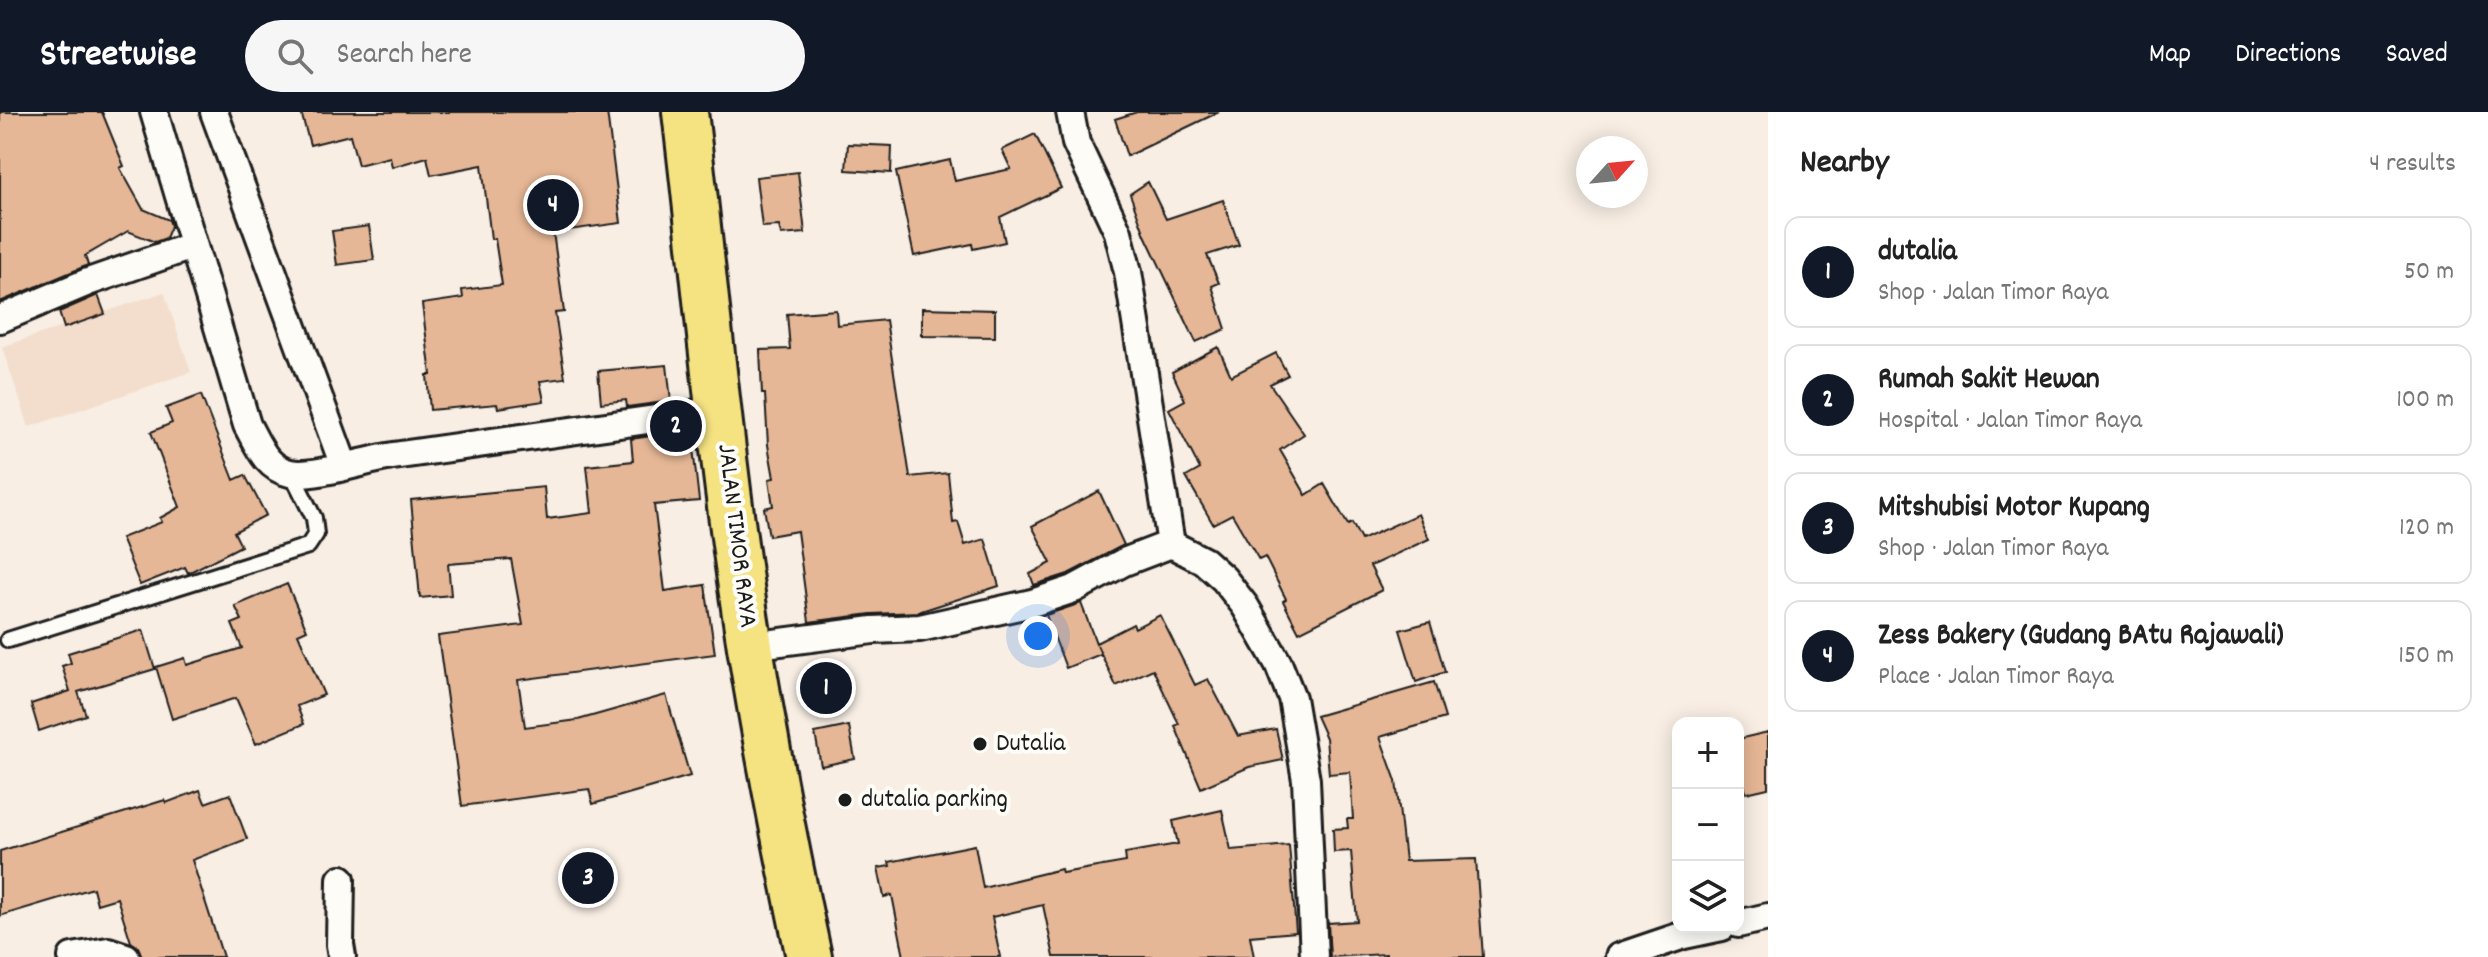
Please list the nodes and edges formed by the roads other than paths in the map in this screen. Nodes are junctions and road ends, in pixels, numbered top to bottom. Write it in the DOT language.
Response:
graph roads {
  1 [pos="154,112"];
  2 [pos="214,112"];
  3 [pos="685,112"];
  4 [pos="1070,112"];
  5 [pos="192,246"];
  6 [pos="0,319"];
  7 [pos="719,410"];
  8 [pos="344,466"];
  9 [pos="292,474"];
  10 [pos="1171,544"];
  11 [pos="8,640"];
  12 [pos="750,646"];
  13 [pos="341,879"];
  14 [pos="1768,917"];
  15 [pos="1744,923"];
  16 [pos="1694,933"];
  17 [pos="72,957"];
  18 [pos="126,957"];
  19 [pos="342,957"];
  20 [pos="809,957"];
  21 [pos="1314,957"];
  22 [pos="1619,957"];
  1 -- 5 [label="street"];
  2 -- 8 [label="street"];
  3 -- 7 [label="highway, JALAN TIMOR RAYA"];
  4 -- 10 [label="street"];
  5 -- 6 [label="street"];
  5 -- 9 [label="street"];
  7 -- 8 [label="street"];
  7 -- 12 [label="highway, JALAN TIMOR RAYA"];
  8 -- 9 [label="street"];
  9 -- 11 [label="lane"];
  10 -- 12 [label="street"];
  10 -- 21 [label="street"];
  12 -- 20 [label="highway, JALAN TIMOR RAYA"];
  13 -- 19 [label="street"];
  14 -- 15 [label="street"];
  16 -- 22 [label="street"];
  17 -- 18 [label="street"];
}
